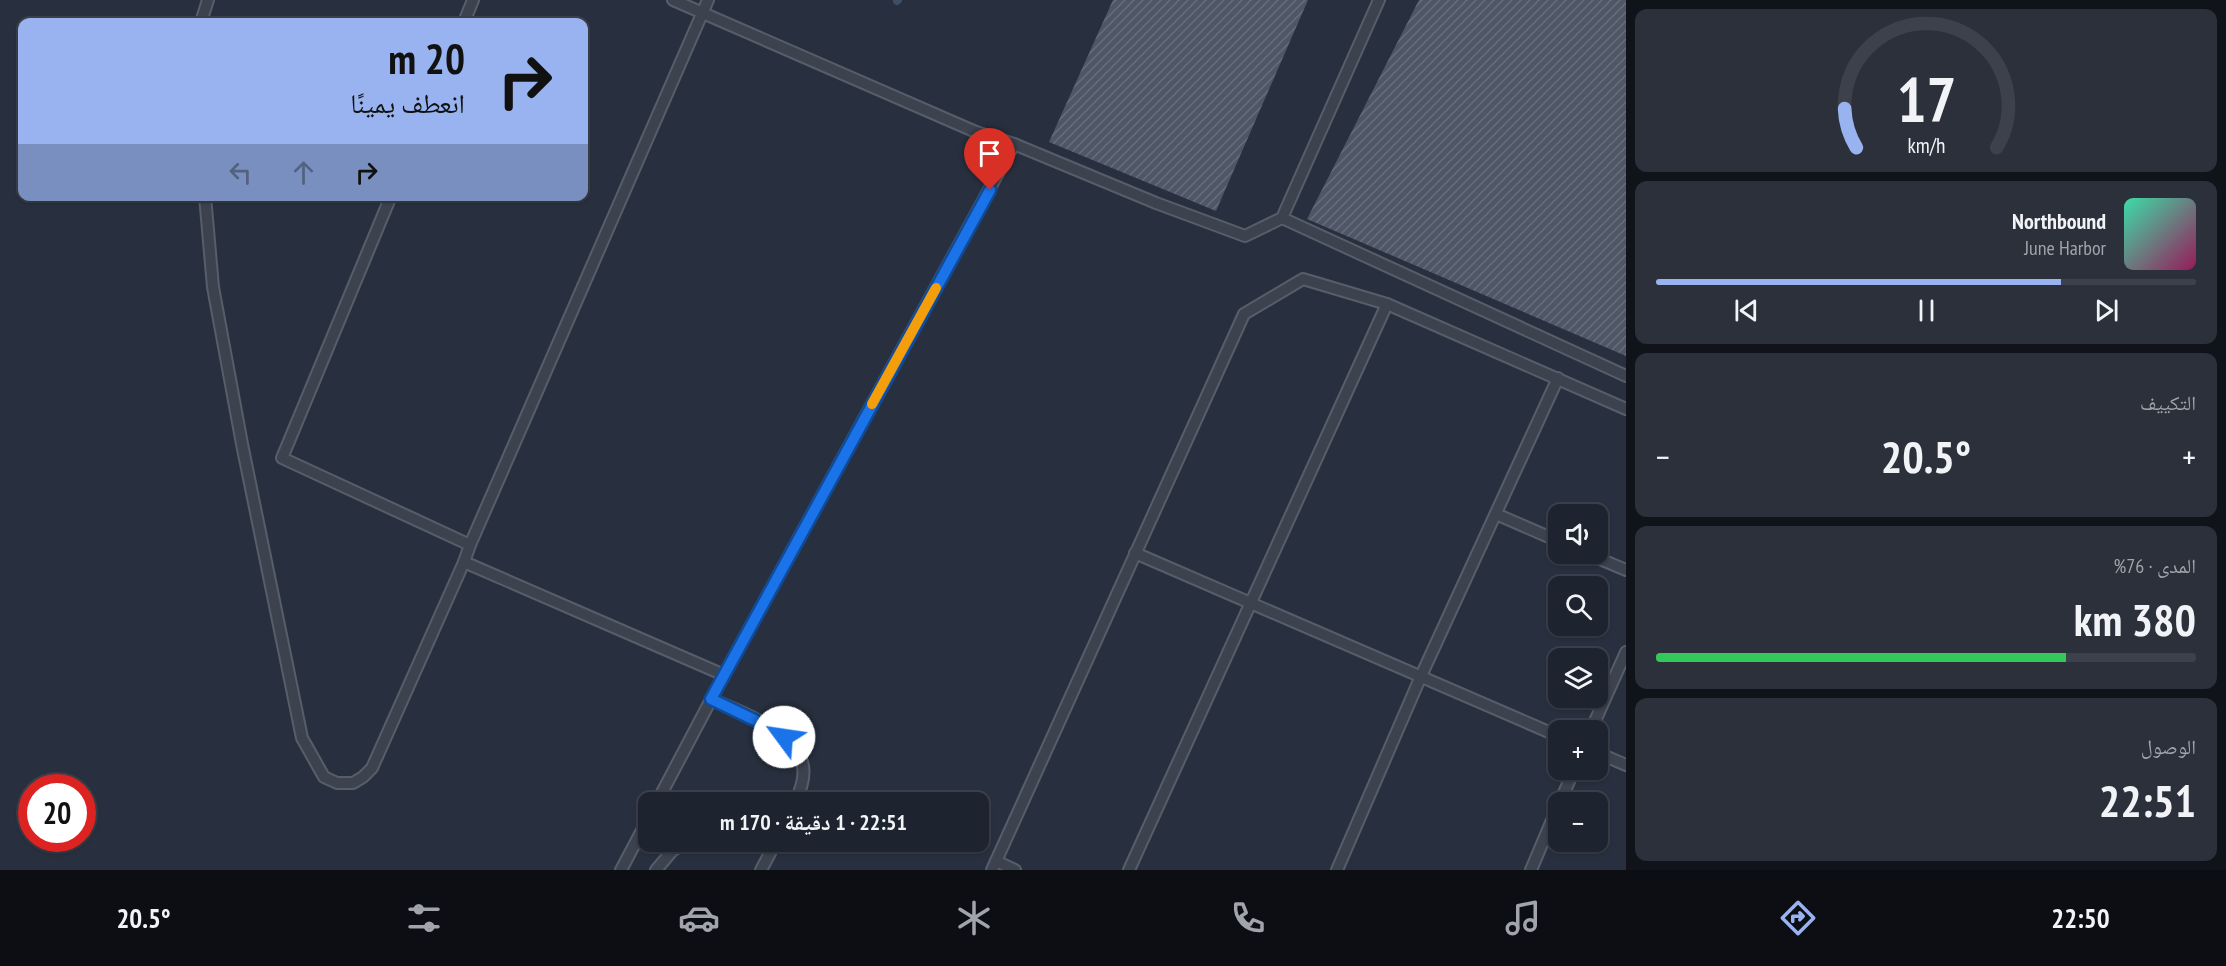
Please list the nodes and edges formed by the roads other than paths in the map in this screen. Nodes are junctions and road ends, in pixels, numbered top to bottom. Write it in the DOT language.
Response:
graph roads {
  1 [pos="208,0"];
  2 [pos="473,0"];
  3 [pos="673,0"];
  4 [pos="708,0"];
  5 [pos="1379,0"];
  6 [pos="702,13"];
  7 [pos="202,18"];
  8 [pos="466,18"];
  9 [pos="1014,144"];
  10 [pos="205,201"];
  11 [pos="389,201"];
  12 [pos="1282,218"];
  13 [pos="1387,304"];
  14 [pos="1626,376"];
  15 [pos="1558,378"];
  16 [pos="1626,409"];
  17 [pos="1496,514"];
  18 [pos="1548,537"];
  19 [pos="470,545"];
  20 [pos="1136,553"];
  21 [pos="464,562"];
  22 [pos="1608,562"];
  23 [pos="1626,570"];
  24 [pos="1251,603"];
  25 [pos="1626,652"];
  26 [pos="724,675"];
  27 [pos="1421,676"];
  28 [pos="711,699"];
  29 [pos="1596,720"];
  30 [pos="1548,732"];
  31 [pos="1608,757"];
  32 [pos="1626,765"];
  33 [pos="662,792"];
  34 [pos="799,792"];
  35 [pos="1548,830"];
  36 [pos="638,838"];
  37 [pos="671,852"];
  38 [pos="771,852"];
  39 [pos="994,866"];
  40 [pos="621,870"];
  41 [pos="656,870"];
  42 [pos="761,870"];
  43 [pos="1015,870"];
  44 [pos="1130,870"];
  45 [pos="1337,870"];
  46 [pos="1531,870"];
  1 -- 7 [label="lane"];
  2 -- 8 [label="lane"];
  3 -- 6 [label="lane"];
  4 -- 6 [label="lane"];
  5 -- 12 [label="lane"];
  6 -- 9 [label="lane"];
  6 -- 19 [label="lane"];
  9 -- 12 [label="lane"];
  9 -- 26 [label="lane"];
  10 -- 21 [label="lane"];
  11 -- 19 [label="lane"];
  12 -- 14 [label="lane"];
  13 -- 15 [label="lane"];
  13 -- 20 [label="lane"];
  13 -- 24 [label="lane"];
  15 -- 16 [label="lane"];
  15 -- 17 [label="lane"];
  17 -- 18 [label="lane"];
  17 -- 27 [label="lane"];
  19 -- 21 [label="lane"];
  20 -- 24 [label="lane"];
  20 -- 39 [label="lane"];
  21 -- 26 [label="lane"];
  22 -- 23 [label="lane"];
  24 -- 27 [label="lane"];
  24 -- 44 [label="lane"];
  25 -- 29 [label="lane"];
  26 -- 28 [label="lane"];
  27 -- 30 [label="lane"];
  27 -- 45 [label="lane"];
  28 -- 33 [label="lane"];
  28 -- 34 [label="lane"];
  31 -- 32 [label="lane"];
  35 -- 46 [label="lane"];
  36 -- 40 [label="lane"];
  37 -- 41 [label="lane"];
  38 -- 42 [label="lane"];
  39 -- 43 [label="lane"];
}
